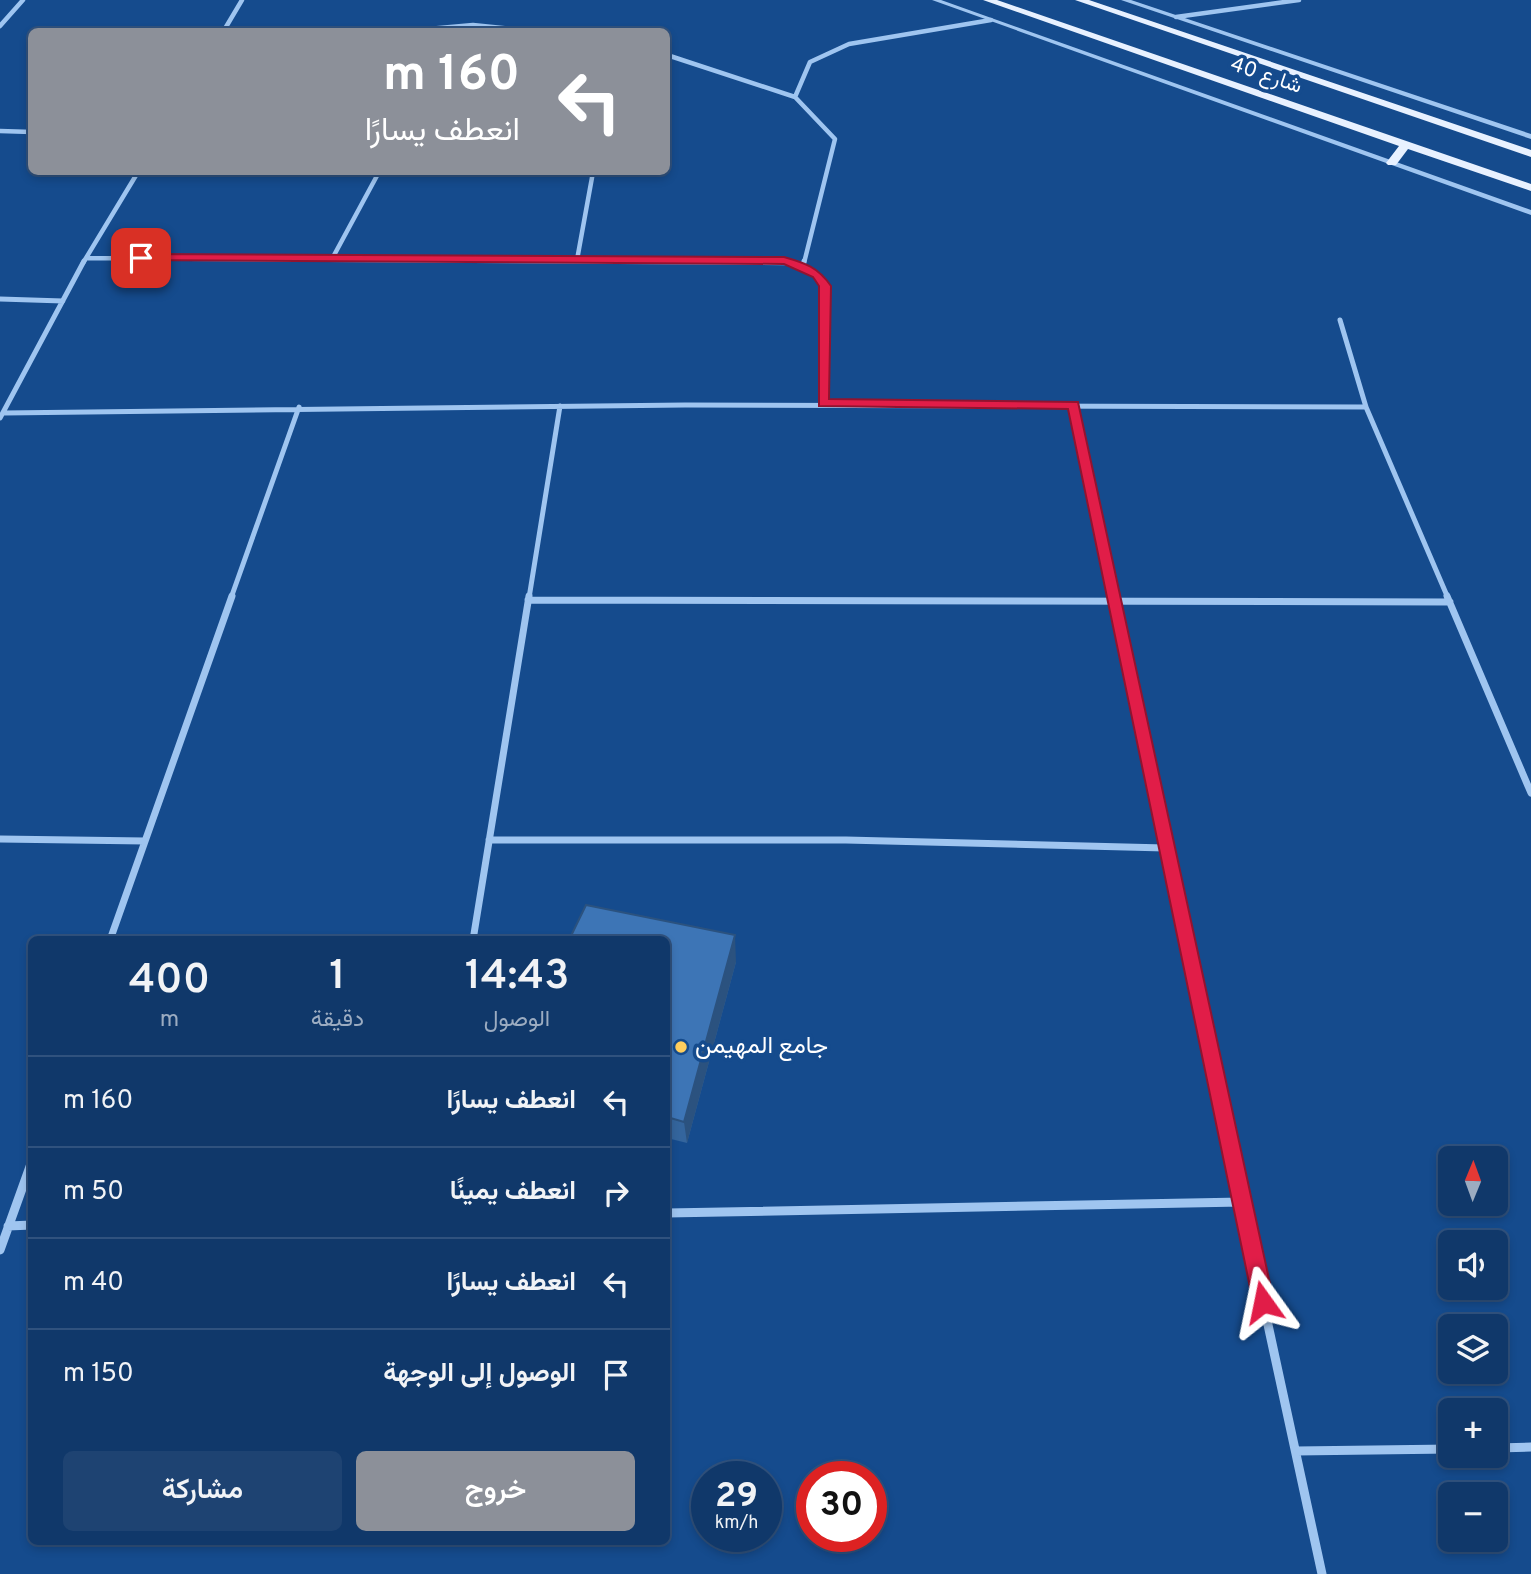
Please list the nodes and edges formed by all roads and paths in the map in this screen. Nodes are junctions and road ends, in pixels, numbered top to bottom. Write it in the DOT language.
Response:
graph roads {
  1 [pos="23,0"];
  2 [pos="242,0"];
  3 [pos="935,0"];
  4 [pos="988,0"];
  5 [pos="1080,0"];
  6 [pos="1124,0"];
  7 [pos="1299,0"];
  8 [pos="1176,17"];
  9 [pos="991,20"];
  10 [pos="0,26"];
  11 [pos="225,28"];
  12 [pos="455,28"];
  13 [pos="503,28"];
  14 [pos="670,56"];
  15 [pos="795,97"];
  16 [pos="0,131"];
  17 [pos="28,132"];
  18 [pos="1530,136"];
  19 [pos="1406,145"];
  20 [pos="1531,154"];
  21 [pos="1392,163"];
  22 [pos="136,175"];
  23 [pos="377,175"];
  24 [pos="592,175"];
  25 [pos="1531,188"];
  26 [pos="1531,212"];
  27 [pos="86,258"];
  28 [pos="332,259"];
  29 [pos="577,260"];
  30 [pos="803,266"];
  31 [pos="0,299"];
  32 [pos="63,301"];
  33 [pos="1340,320"];
  34 [pos="823,403"];
  35 [pos="560,405"];
  36 [pos="1074,405"];
  37 [pos="299,407"];
  38 [pos="1366,407"];
  39 [pos="2,416"];
  40 [pos="528,600"];
  41 [pos="1114,601"];
  42 [pos="1450,602"];
  43 [pos="1531,793"];
  44 [pos="0,839"];
  45 [pos="489,840"];
  46 [pos="145,841"];
  47 [pos="1165,848"];
  48 [pos="111,936"];
  49 [pos="474,936"];
  50 [pos="28,1172"];
  51 [pos="1241,1202"];
  52 [pos="670,1213"];
  53 [pos="28,1225"];
  54 [pos="8,1226"];
  55 [pos="0,1250"];
  56 [pos="1531,1447"];
  57 [pos="1508,1448"];
  58 [pos="1438,1449"];
  59 [pos="1296,1451"];
  60 [pos="1322,1574"];
  1 -- 10 [label="street"];
  2 -- 11 [label="street"];
  3 -- 9 [label="street"];
  4 -- 19 [label="main road, شارع 40"];
  5 -- 20 [label="main road, شارع 40"];
  6 -- 8 [label="street"];
  7 -- 8 [label="street"];
  8 -- 18 [label="street"];
  9 -- 15 [label="street"];
  9 -- 21 [label="street"];
  12 -- 13 [label="street"];
  14 -- 15 [label="street"];
  15 -- 30 [label="street"];
  16 -- 17 [label="street"];
  19 -- 21 [label="main road"];
  19 -- 25 [label="main road, شارع 40"];
  21 -- 26 [label="street"];
  22 -- 27 [label="street"];
  23 -- 28 [label="street"];
  24 -- 29 [label="street"];
  27 -- 28 [label="street"];
  27 -- 32 [label="street"];
  28 -- 29 [label="street"];
  29 -- 30 [label="street"];
  30 -- 34 [label="street"];
  31 -- 32 [label="street"];
  32 -- 39 [label="street"];
  33 -- 38 [label="street"];
  34 -- 35 [label="street"];
  34 -- 36 [label="street"];
  35 -- 37 [label="street"];
  35 -- 40 [label="street"];
  36 -- 38 [label="street"];
  36 -- 41 [label="street"];
  37 -- 39 [label="street"];
  37 -- 46 [label="street"];
  38 -- 42 [label="street"];
  40 -- 41 [label="street"];
  40 -- 45 [label="street"];
  41 -- 42 [label="street"];
  41 -- 47 [label="street"];
  42 -- 43 [label="street"];
  44 -- 46 [label="street"];
  45 -- 47 [label="street"];
  45 -- 49 [label="street"];
  46 -- 48 [label="street"];
  47 -- 51 [label="street"];
  50 -- 54 [label="street"];
  51 -- 52 [label="street"];
  51 -- 59 [label="street"];
  53 -- 54 [label="street"];
  54 -- 55 [label="street"];
  56 -- 57 [label="street"];
  58 -- 59 [label="street"];
  59 -- 60 [label="street"];
}
